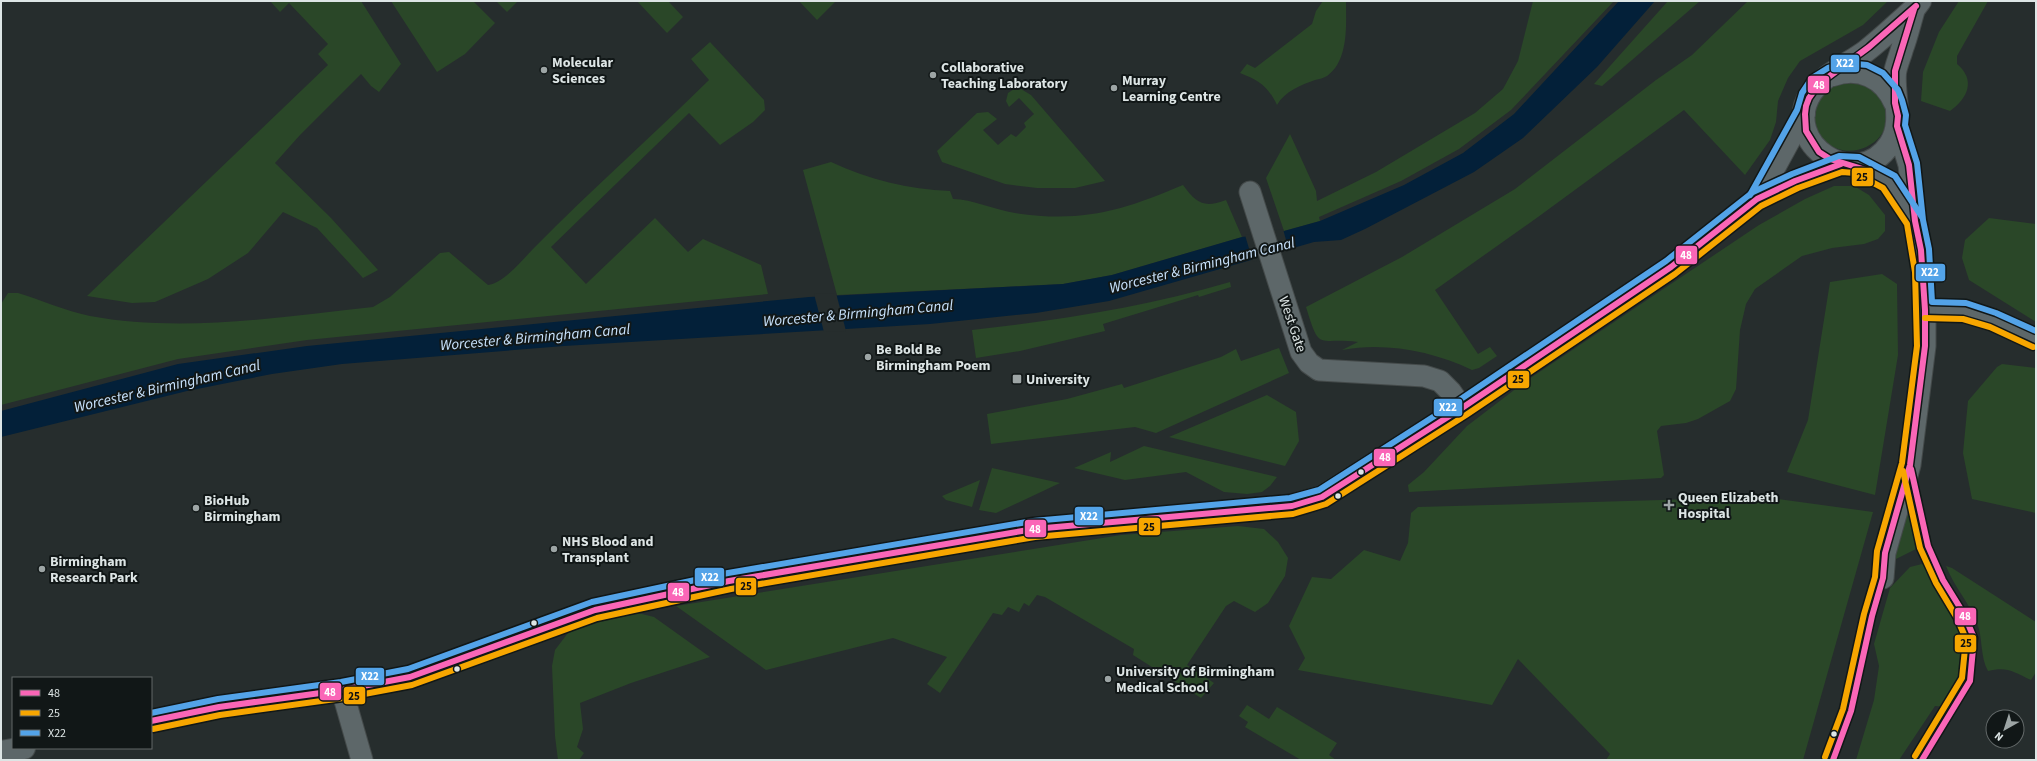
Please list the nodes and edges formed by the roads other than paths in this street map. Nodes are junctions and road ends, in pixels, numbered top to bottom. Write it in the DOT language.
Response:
graph roads {
  1 [pos="1917,5"];
  2 [pos="1832,75"];
  3 [pos="1895,103"];
  4 [pos="1804,113"];
  5 [pos="1897,126"];
  6 [pos="1849,164"];
  7 [pos="1250,192"];
  8 [pos="1757,199"];
  9 [pos="1915,221"];
  10 [pos="1925,310"];
  11 [pos="2036,340"];
  12 [pos="1462,408"];
  13 [pos="1883,578"];
  14 [pos="342,690"];
  15 [pos="152,721"];
  16 [pos="18,749"];
  17 [pos="1,752"];
  18 [pos="362,760"];
  1 -- 2 [label="street"];
  1 -- 3 [label="street"];
  2 -- 3 [label="street"];
  2 -- 4 [label="street"];
  3 -- 5 [label="street"];
  4 -- 6 [label="street"];
  4 -- 8 [label="street"];
  5 -- 6 [label="street"];
  5 -- 9 [label="street"];
  6 -- 8 [label="street"];
  6 -- 9 [label="street"];
  7 -- 12 [label="street, West Gate"];
  8 -- 12 [label="street"];
  9 -- 10 [label="street"];
  10 -- 11 [label="street"];
  10 -- 13 [label="street"];
  12 -- 14 [label="street"];
  14 -- 15 [label="street"];
  14 -- 18 [label="street"];
  16 -- 17 [label="street"];
}
